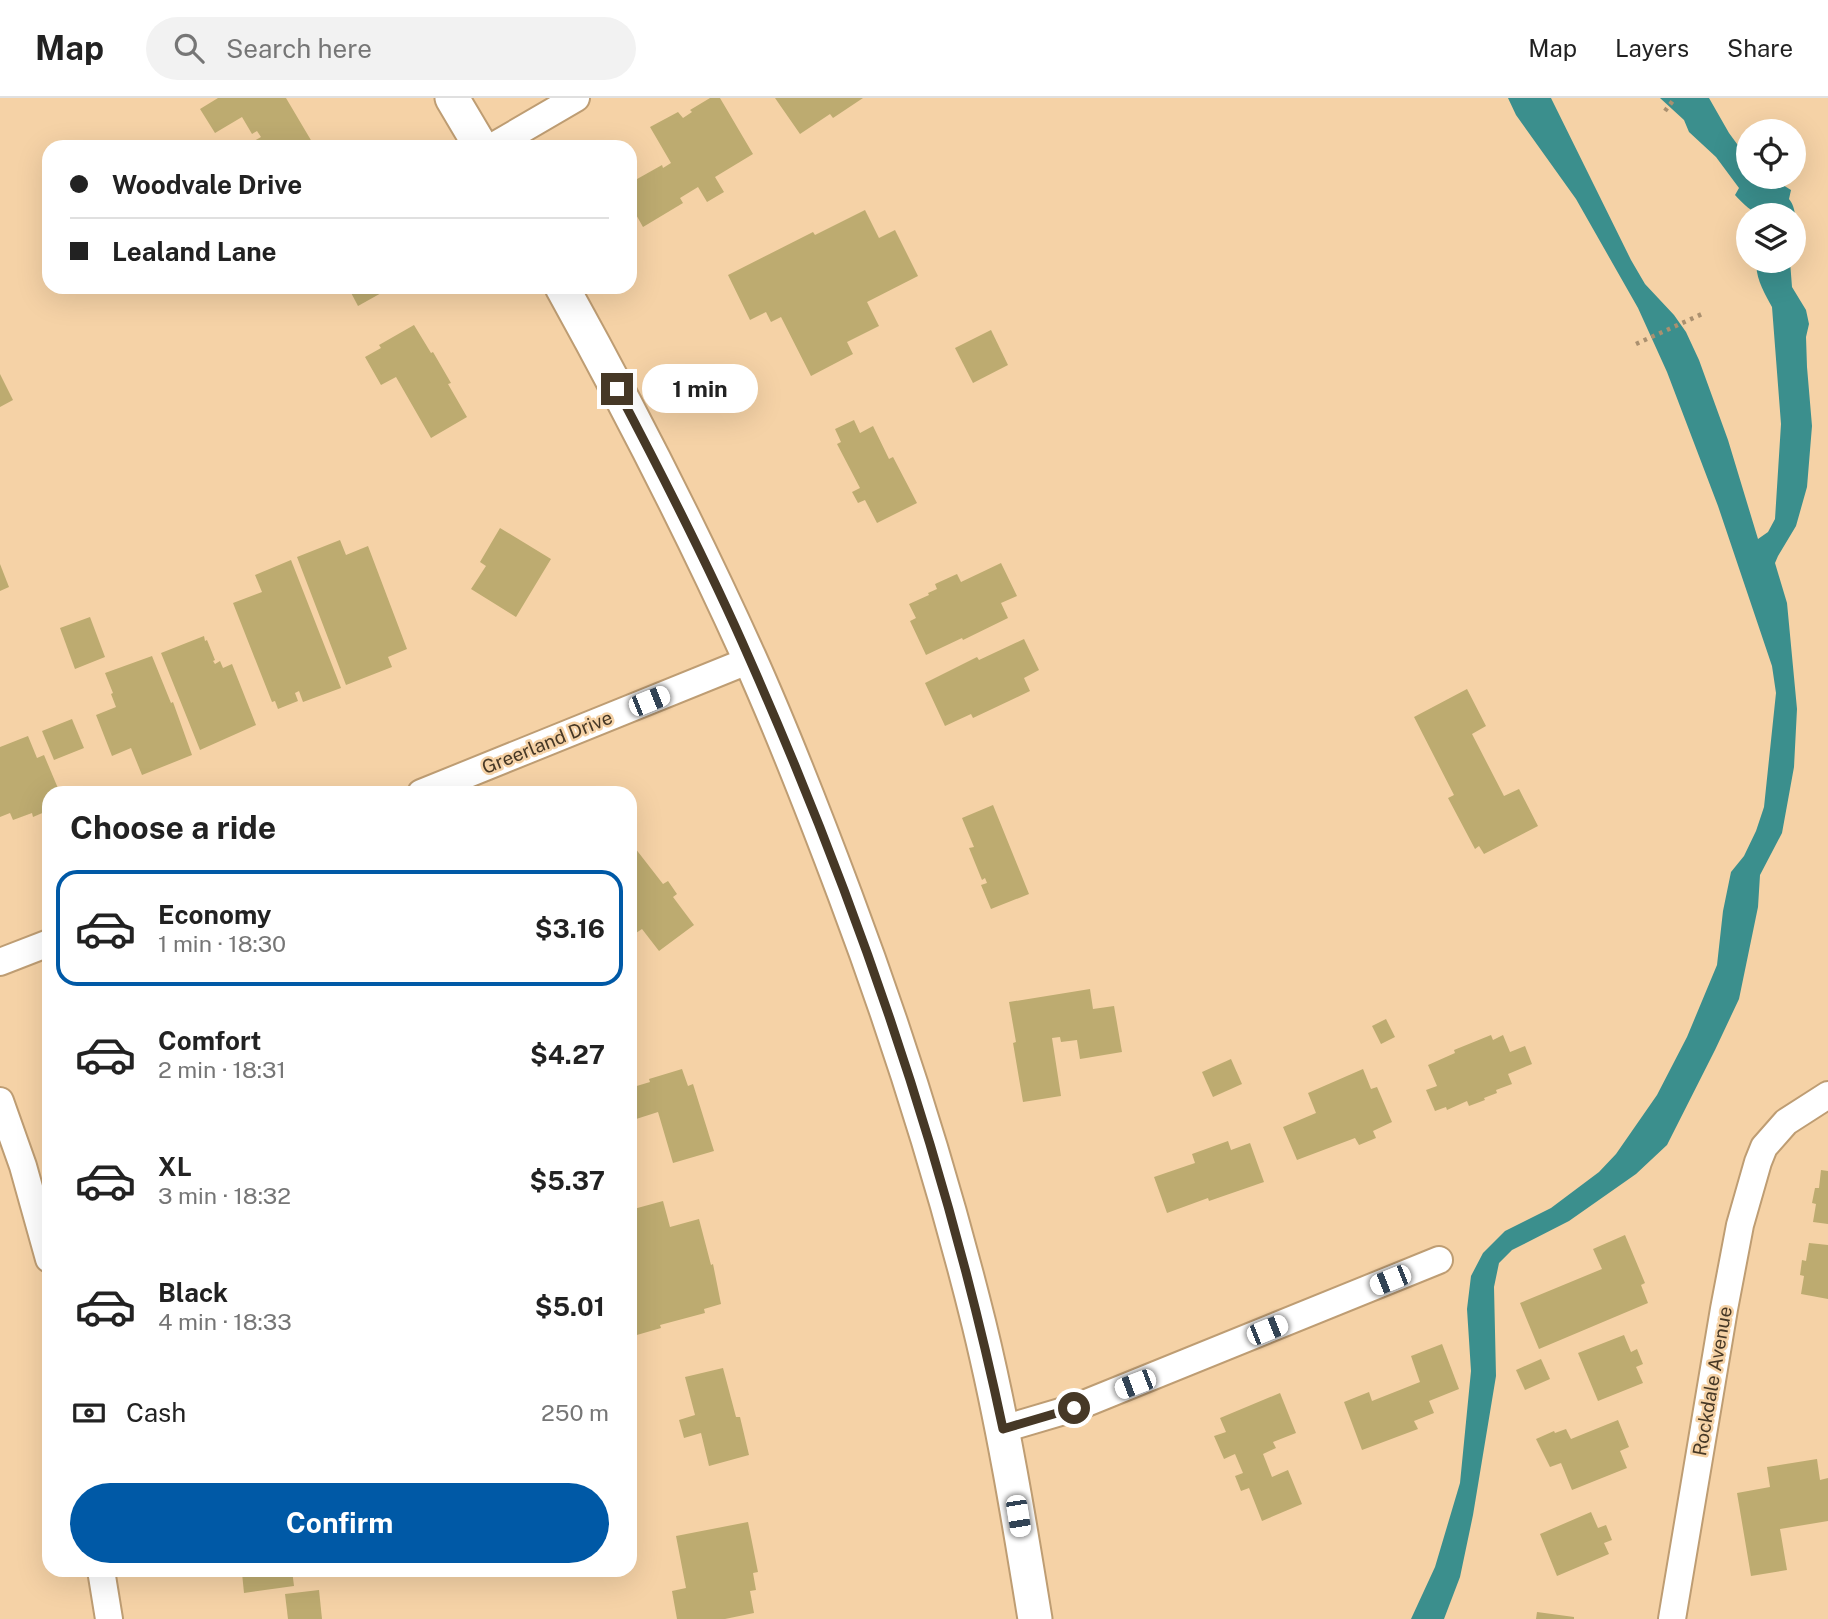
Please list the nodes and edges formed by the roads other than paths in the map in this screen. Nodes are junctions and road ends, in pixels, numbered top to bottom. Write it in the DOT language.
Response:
graph roads {
  1 [pos="452,98"];
  2 [pos="576,98"];
  3 [pos="477,140"];
  4 [pos="504,140"];
  5 [pos="566,294"];
  6 [pos="750,660"];
  7 [pos="438,786"];
  8 [pos="42,946"];
  9 [pos="0,962"];
  10 [pos="1828,1095"];
  11 [pos="0,1101"];
  12 [pos="42,1234"];
  13 [pos="1438,1260"];
  14 [pos="1003,1429"];
  15 [pos="102,1577"];
  16 [pos="109,1619"];
  17 [pos="1035,1619"];
  18 [pos="1672,1619"];
  1 -- 3 [label="street"];
  2 -- 4 [label="street"];
  5 -- 6 [label="street"];
  6 -- 7 [label="street, Greerland Drive"];
  6 -- 14 [label="street"];
  8 -- 9 [label="street"];
  10 -- 18 [label="street, Rockdale Avenue"];
  11 -- 12 [label="street"];
  13 -- 14 [label="street"];
  14 -- 17 [label="street"];
  15 -- 16 [label="street"];
}
